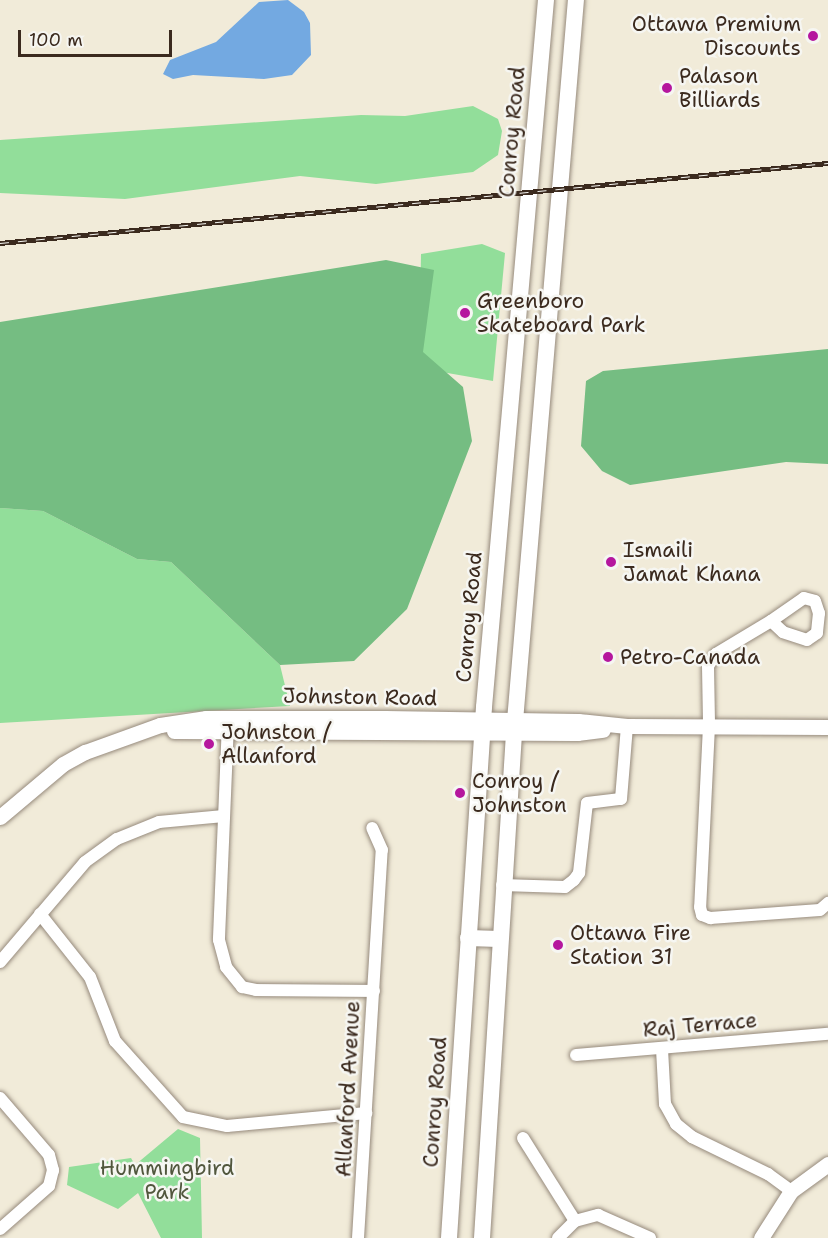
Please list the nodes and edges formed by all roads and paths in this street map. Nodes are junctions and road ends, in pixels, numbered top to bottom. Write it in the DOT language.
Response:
graph roads {
  1 [pos="546,0"];
  2 [pos="576,0"];
  3 [pos="771,621"];
  4 [pos="228,724"];
  5 [pos="482,726"];
  6 [pos="627,726"];
  7 [pos="709,726"];
  8 [pos="514,727"];
  9 [pos="828,727"];
  10 [pos="224,816"];
  11 [pos="0,817"];
  12 [pos="372,828"];
  13 [pos="502,885"];
  14 [pos="828,903"];
  15 [pos="40,914"];
  16 [pos="468,938"];
  17 [pos="499,939"];
  18 [pos="0,962"];
  19 [pos="374,991"];
  20 [pos="828,1034"];
  21 [pos="662,1049"];
  22 [pos="576,1055"];
  23 [pos="0,1098"];
  24 [pos="366,1113"];
  25 [pos="523,1138"];
  26 [pos="828,1164"];
  27 [pos="791,1191"];
  28 [pos="575,1221"];
  29 [pos="0,1229"];
  30 [pos="358,1238"];
  31 [pos="449,1238"];
  32 [pos="482,1238"];
  33 [pos="558,1238"];
  34 [pos="650,1238"];
  35 [pos="761,1238"];
  1 -- 5 [label="main road, Conroy Road"];
  2 -- 8 [label="main road"];
  3 -- 7 [label="street"];
  4 -- 5 [label="street, Johnston Road"];
  4 -- 10 [label="street, Allanford Avenue"];
  4 -- 11 [label="street, Johnston Road"];
  5 -- 8 [label="street, Johnston Road"];
  5 -- 16 [label="main road, Conroy Road"];
  6 -- 7 [label="street, Johnston Road"];
  6 -- 8 [label="street, Johnston Road"];
  6 -- 13 [label="street"];
  7 -- 9 [label="street, Johnston Road"];
  7 -- 14 [label="street"];
  8 -- 13 [label="main road"];
  10 -- 15 [label="street"];
  10 -- 19 [label="street, Allanford Avenue"];
  12 -- 19 [label="street"];
  13 -- 17 [label="main road"];
  15 -- 18 [label="street"];
  15 -- 24 [label="street"];
  16 -- 17 [label="main road"];
  16 -- 31 [label="main road, Conroy Road"];
  17 -- 32 [label="main road"];
  19 -- 24 [label="street, Allanford Avenue"];
  20 -- 21 [label="street, Raj Terrace"];
  21 -- 22 [label="street, Raj Terrace"];
  21 -- 27 [label="street"];
  23 -- 29 [label="street"];
  24 -- 30 [label="street, Allanford Avenue"];
  25 -- 28 [label="street"];
  26 -- 27 [label="street"];
  27 -- 35 [label="street"];
  28 -- 33 [label="street"];
  28 -- 34 [label="street"];
}
